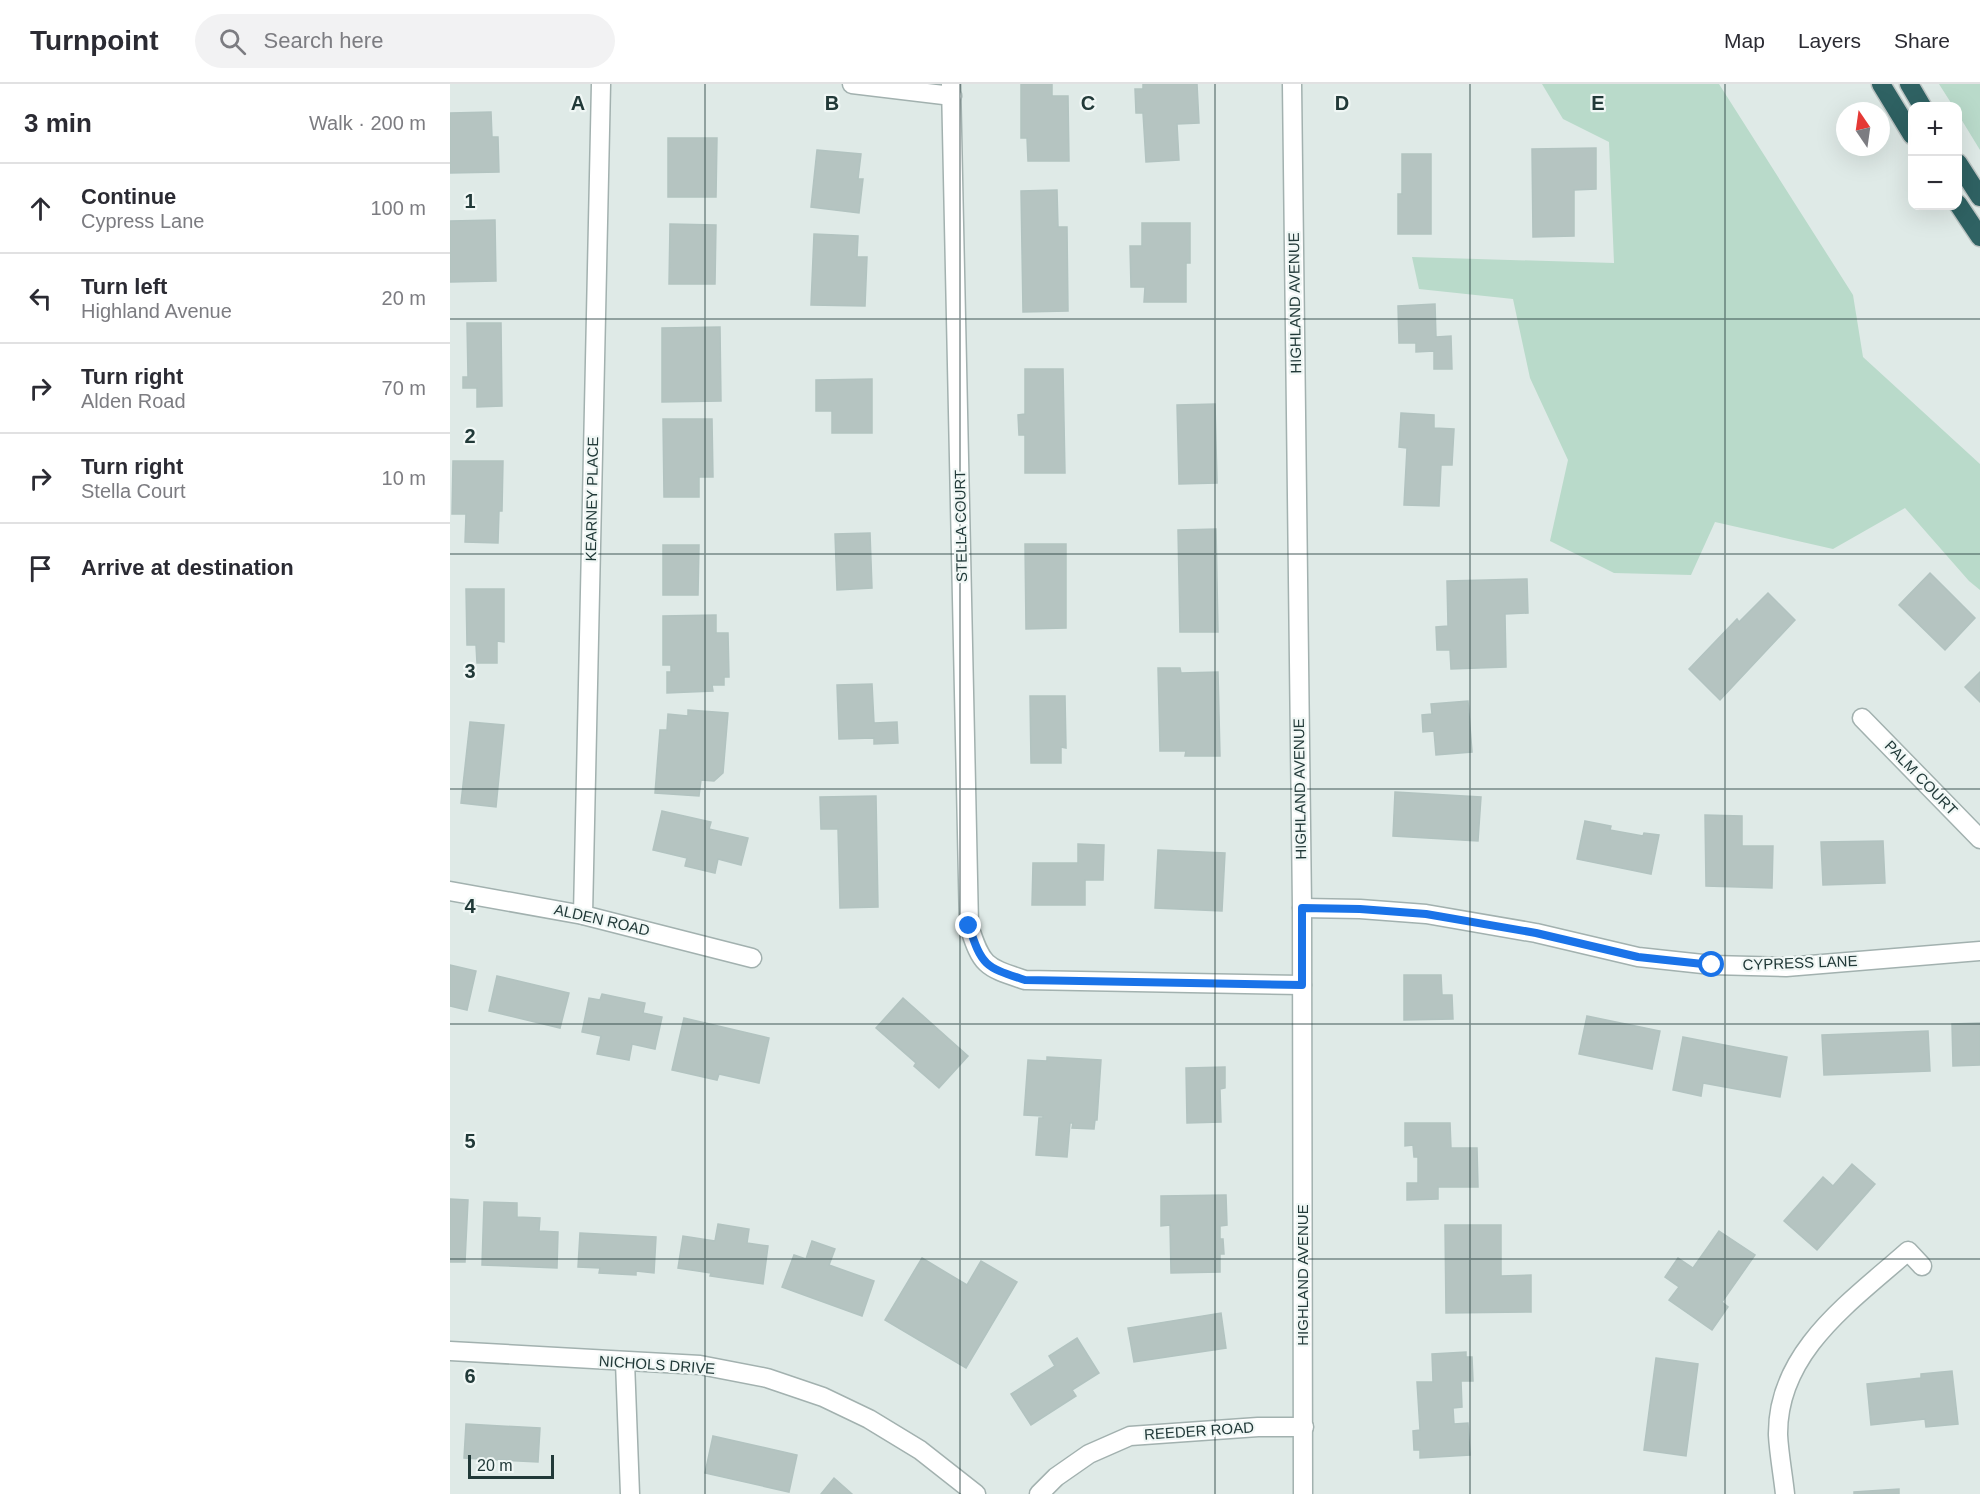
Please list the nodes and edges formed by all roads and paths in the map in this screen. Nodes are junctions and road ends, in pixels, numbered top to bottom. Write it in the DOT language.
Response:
graph roads {
  1 [pos="601,84"];
  2 [pos="852,84"];
  3 [pos="1292,84"];
  4 [pos="1881,84"];
  5 [pos="1909,84"];
  6 [pos="952,90"];
  7 [pos="1920,102"];
  8 [pos="1908,128"];
  9 [pos="1962,169"];
  10 [pos="1980,197"];
  11 [pos="1962,210"];
  12 [pos="1980,237"];
  13 [pos="1862,718"];
  14 [pos="1980,839"];
  15 [pos="450,891"];
  16 [pos="1302,908"];
  17 [pos="583,915"];
  18 [pos="1980,951"];
  19 [pos="752,958"];
  20 [pos="1302,985"];
  21 [pos="1922,1266"];
  22 [pos="450,1351"];
  23 [pos="625,1362"];
  24 [pos="1304,1427"];
  25 [pos="630,1494"];
  26 [pos="976,1494"];
  27 [pos="1040,1494"];
  28 [pos="1304,1494"];
  29 [pos="1785,1494"];
  1 -- 17 [label="street, KEARNEY PLACE"];
  2 -- 6 [label="street"];
  3 -- 16 [label="street, HIGHLAND AVENUE"];
  4 -- 8 [label="highway"];
  5 -- 7 [label="highway"];
  6 -- 20 [label="street, STELLA COURT"];
  9 -- 10 [label="highway"];
  11 -- 12 [label="highway"];
  13 -- 14 [label="street, PALM COURT"];
  15 -- 17 [label="street, ALDEN ROAD"];
  16 -- 18 [label="street, CYPRESS LANE"];
  16 -- 20 [label="street, HIGHLAND AVENUE"];
  17 -- 19 [label="street, ALDEN ROAD"];
  20 -- 24 [label="street, HIGHLAND AVENUE"];
  21 -- 29 [label="street"];
  22 -- 23 [label="street, NICHOLS DRIVE"];
  23 -- 25 [label="street"];
  23 -- 26 [label="street, NICHOLS DRIVE"];
  24 -- 27 [label="street, REEDER ROAD"];
  24 -- 28 [label="street, HIGHLAND AVENUE"];
}
